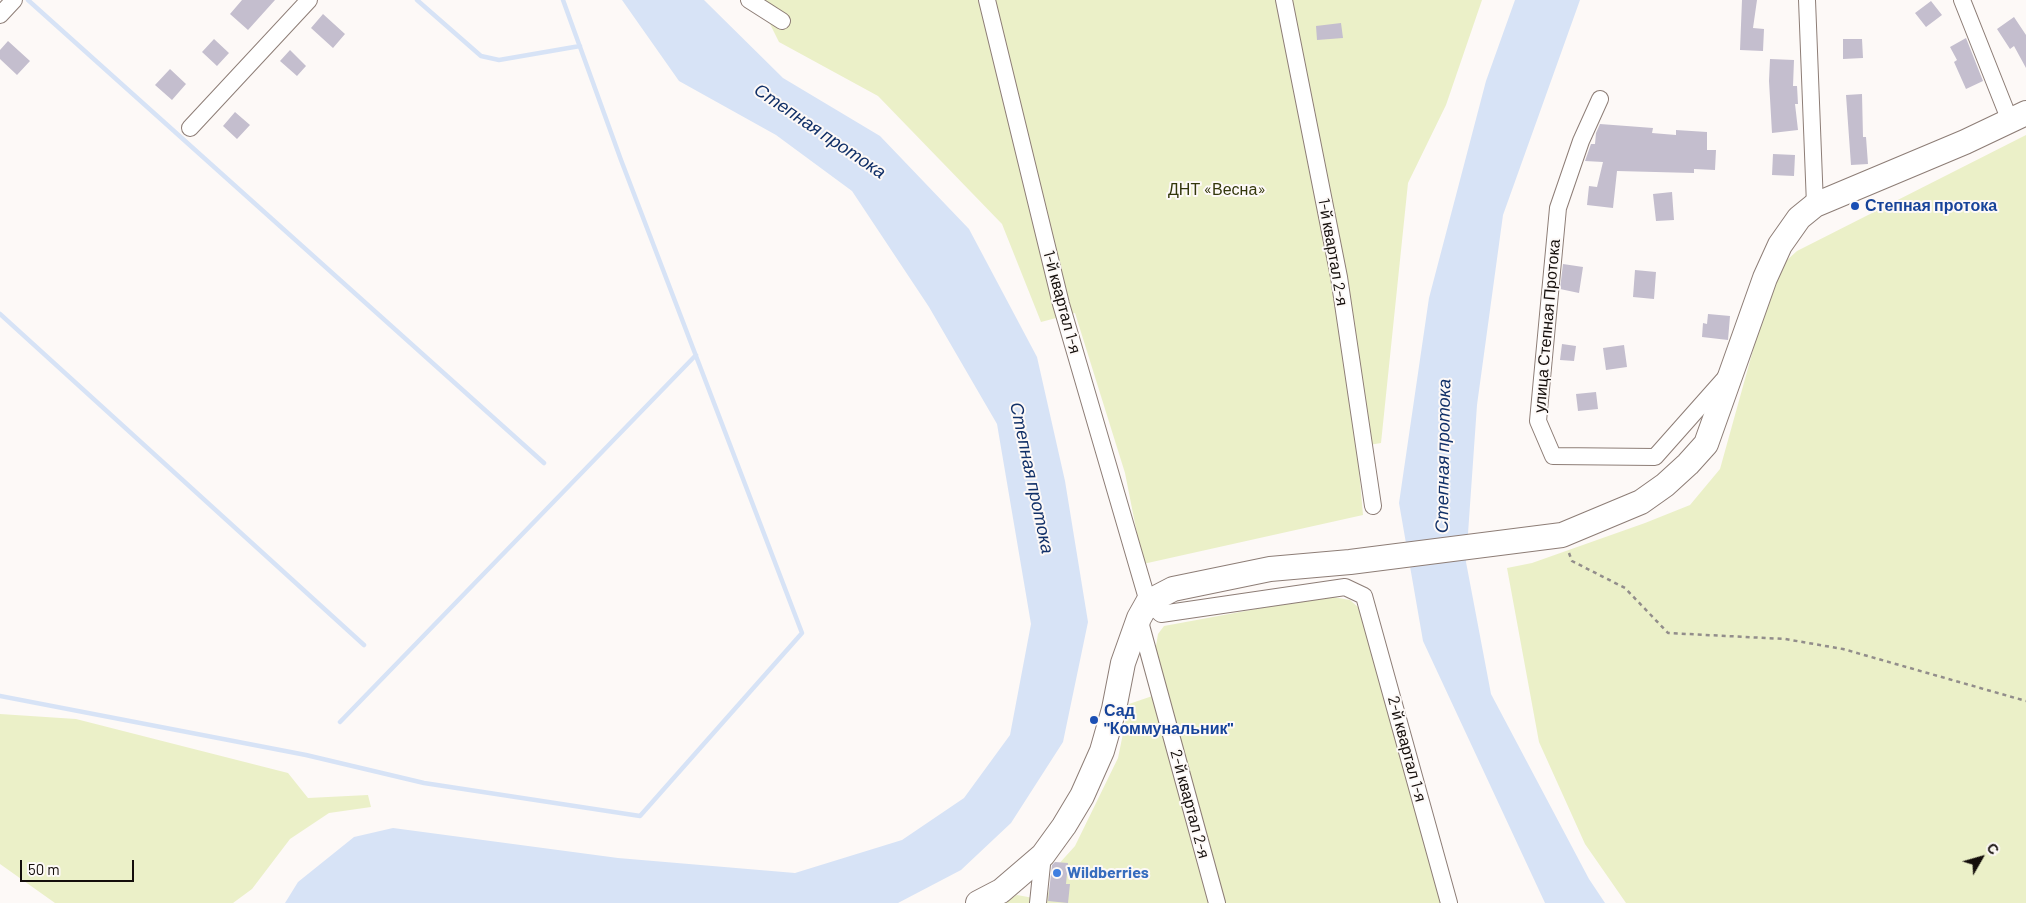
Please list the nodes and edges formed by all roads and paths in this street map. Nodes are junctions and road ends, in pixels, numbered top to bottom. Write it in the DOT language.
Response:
graph roads {
  1 [pos="14,0"];
  2 [pos="309,0"];
  3 [pos="749,0"];
  4 [pos="987,0"];
  5 [pos="1284,0"];
  6 [pos="1807,0"];
  7 [pos="1962,0"];
  8 [pos="0,15"];
  9 [pos="782,21"];
  10 [pos="1600,99"];
  11 [pos="2018,117"];
  12 [pos="190,128"];
  13 [pos="1815,205"];
  14 [pos="1734,368"];
  15 [pos="1373,506"];
  16 [pos="1562,535"];
  17 [pos="1144,610"];
  18 [pos="2026,701"];
  19 [pos="1043,855"];
  20 [pos="1039,901"];
  21 [pos="978,903"];
  22 [pos="1217,903"];
  23 [pos="1449,903"];
  1 -- 8 [label="street"];
  2 -- 12 [label="street"];
  3 -- 9 [label="street"];
  4 -- 17 [label="street, 1-й квартал 1-я"];
  5 -- 15 [label="street, 1-й квартал 2-я"];
  6 -- 13 [label="street"];
  7 -- 11 [label="street"];
  10 -- 14 [label="street, улица Степная Протока"];
  11 -- 13 [label="street"];
  13 -- 14 [label="street"];
  14 -- 16 [label="street"];
  16 -- 17 [label="street"];
  16 -- 18 [label="path"];
  17 -- 19 [label="street"];
  17 -- 22 [label="street, 2-й квартал 2-я"];
  17 -- 23 [label="street, 2-й квартал 1-я"];
  19 -- 20 [label="street"];
  19 -- 21 [label="street"];
}
